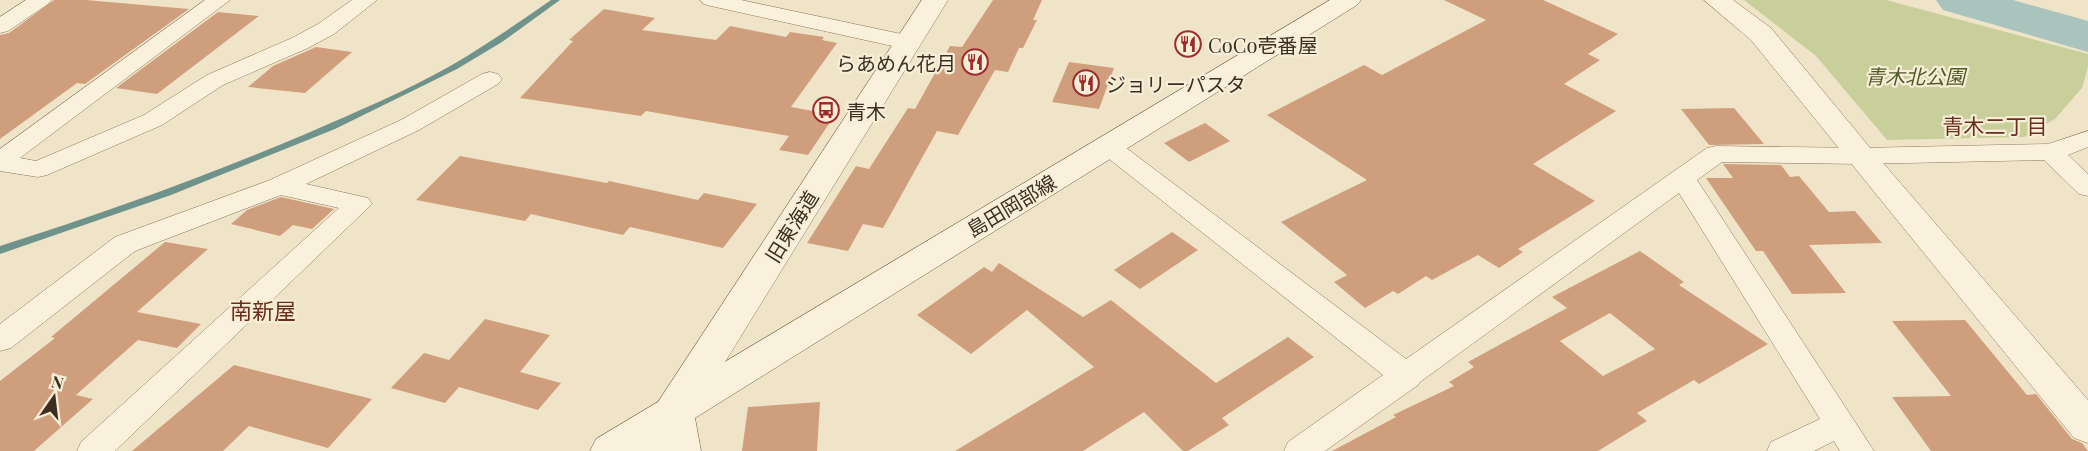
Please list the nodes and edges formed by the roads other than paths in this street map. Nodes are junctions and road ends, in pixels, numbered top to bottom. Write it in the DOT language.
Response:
graph roads {
  1 [pos="41,0"];
  2 [pos="219,0"];
  3 [pos="366,0"];
  4 [pos="711,0"];
  5 [pos="935,0"];
  6 [pos="1348,0"];
  7 [pos="1717,0"];
  8 [pos="0,26"];
  9 [pos="906,42"];
  10 [pos="490,79"];
  11 [pos="2088,139"];
  12 [pos="1108,146"];
  13 [pos="2050,152"];
  14 [pos="1860,156"];
  15 [pos="0,162"];
  16 [pos="1683,178"];
  17 [pos="279,186"];
  18 [pos="2088,188"];
  19 [pos="0,340"];
  20 [pos="1407,377"];
  21 [pos="674,411"];
  22 [pos="1840,424"];
  23 [pos="2088,427"];
  24 [pos="1318,446"];
  25 [pos="93,451"];
  26 [pos="610,451"];
  27 [pos="646,451"];
  28 [pos="681,451"];
  29 [pos="1783,451"];
  30 [pos="1858,451"];
  1 -- 8 [label="street"];
  2 -- 15 [label="street"];
  3 -- 15 [label="street"];
  4 -- 9 [label="street"];
  5 -- 9 [label="street, 旧東海道"];
  6 -- 12 [label="street, 島田岡部線"];
  7 -- 14 [label="street"];
  9 -- 21 [label="street, 旧東海道"];
  10 -- 17 [label="street"];
  11 -- 13 [label="street"];
  12 -- 20 [label="street"];
  12 -- 21 [label="street, 島田岡部線"];
  13 -- 14 [label="street"];
  13 -- 18 [label="street"];
  14 -- 16 [label="street"];
  14 -- 23 [label="street"];
  16 -- 20 [label="street"];
  16 -- 22 [label="street"];
  17 -- 19 [label="street"];
  17 -- 25 [label="street"];
  20 -- 24 [label="street"];
  21 -- 26 [label="street, 島田岡部線"];
  21 -- 27 [label="street, 旧東海道"];
  21 -- 28 [label="street"];
  22 -- 29 [label="street"];
  22 -- 30 [label="street"];
}
